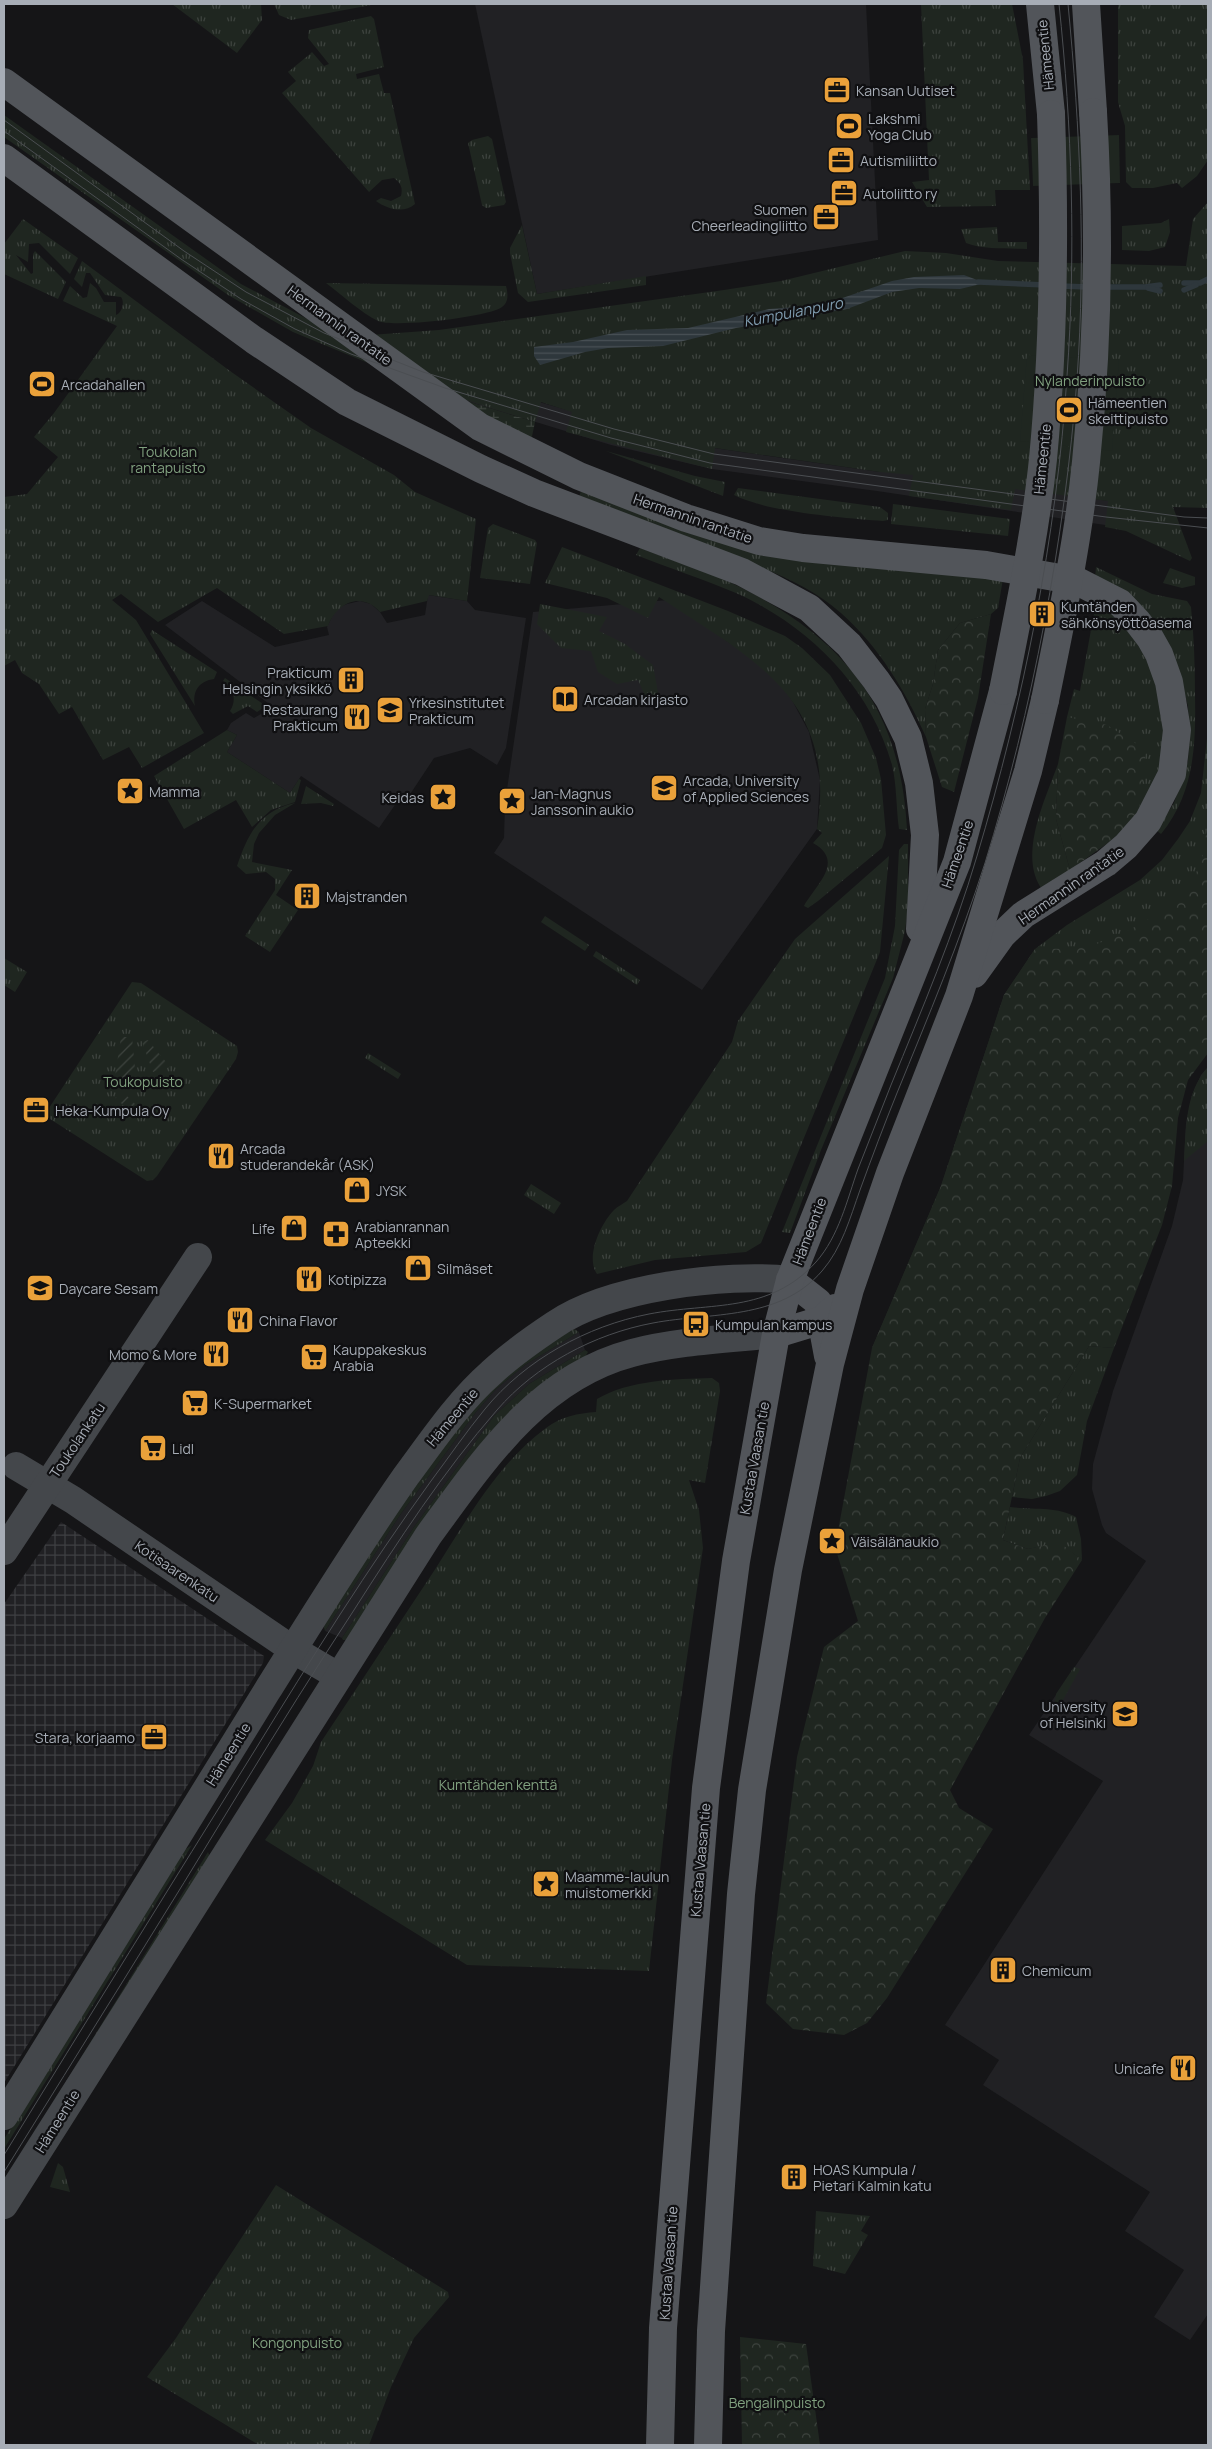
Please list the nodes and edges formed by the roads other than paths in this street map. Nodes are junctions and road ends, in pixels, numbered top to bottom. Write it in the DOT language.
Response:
graph roads {
  1 [pos="1040,4"];
  2 [pos="1086,4"];
  3 [pos="4,82"];
  4 [pos="4,158"];
  5 [pos="918,958"];
  6 [pos="959,996"];
  7 [pos="198,1257"];
  8 [pos="790,1280"];
  9 [pos="850,1289"];
  10 [pos="822,1320"];
  11 [pos="776,1334"];
  12 [pos="830,1364"];
  13 [pos="16,1466"];
  14 [pos="47,1484"];
  15 [pos="4,1551"];
  16 [pos="292,1649"];
  17 [pos="338,1676"];
  18 [pos="4,2116"];
  19 [pos="4,2205"];
  20 [pos="660,2445"];
  21 [pos="708,2445"];
  1 -- 5 [label="main road, Hämeentie, bridge"];
  2 -- 6 [label="main road, bridge"];
  3 -- 6 [label="main road, Hermannin rantatie"];
  4 -- 5 [label="main road"];
  5 -- 8 [label="main road, Hämeentie"];
  6 -- 9 [label="main road"];
  7 -- 14 [label="main road, Toukolankatu"];
  8 -- 10 [label="main road"];
  8 -- 11 [label="main road, Kustaa Vaasan tie"];
  8 -- 16 [label="main road, Hämeentie"];
  9 -- 10 [label="main road"];
  9 -- 12 [label="main road"];
  10 -- 11 [label="main road"];
  10 -- 12 [label="main road"];
  11 -- 17 [label="main road, Hämeentie"];
  11 -- 20 [label="main road, Kustaa Vaasan tie"];
  12 -- 21 [label="main road"];
  13 -- 14 [label="main road, Kotisaarenkatu"];
  14 -- 15 [label="main road, Toukolankatu"];
  14 -- 16 [label="main road, Kotisaarenkatu"];
  16 -- 17 [label="main road, Kotisaarenkatu"];
  16 -- 18 [label="main road, Hämeentie"];
  17 -- 19 [label="main road, Hämeentie"];
}
